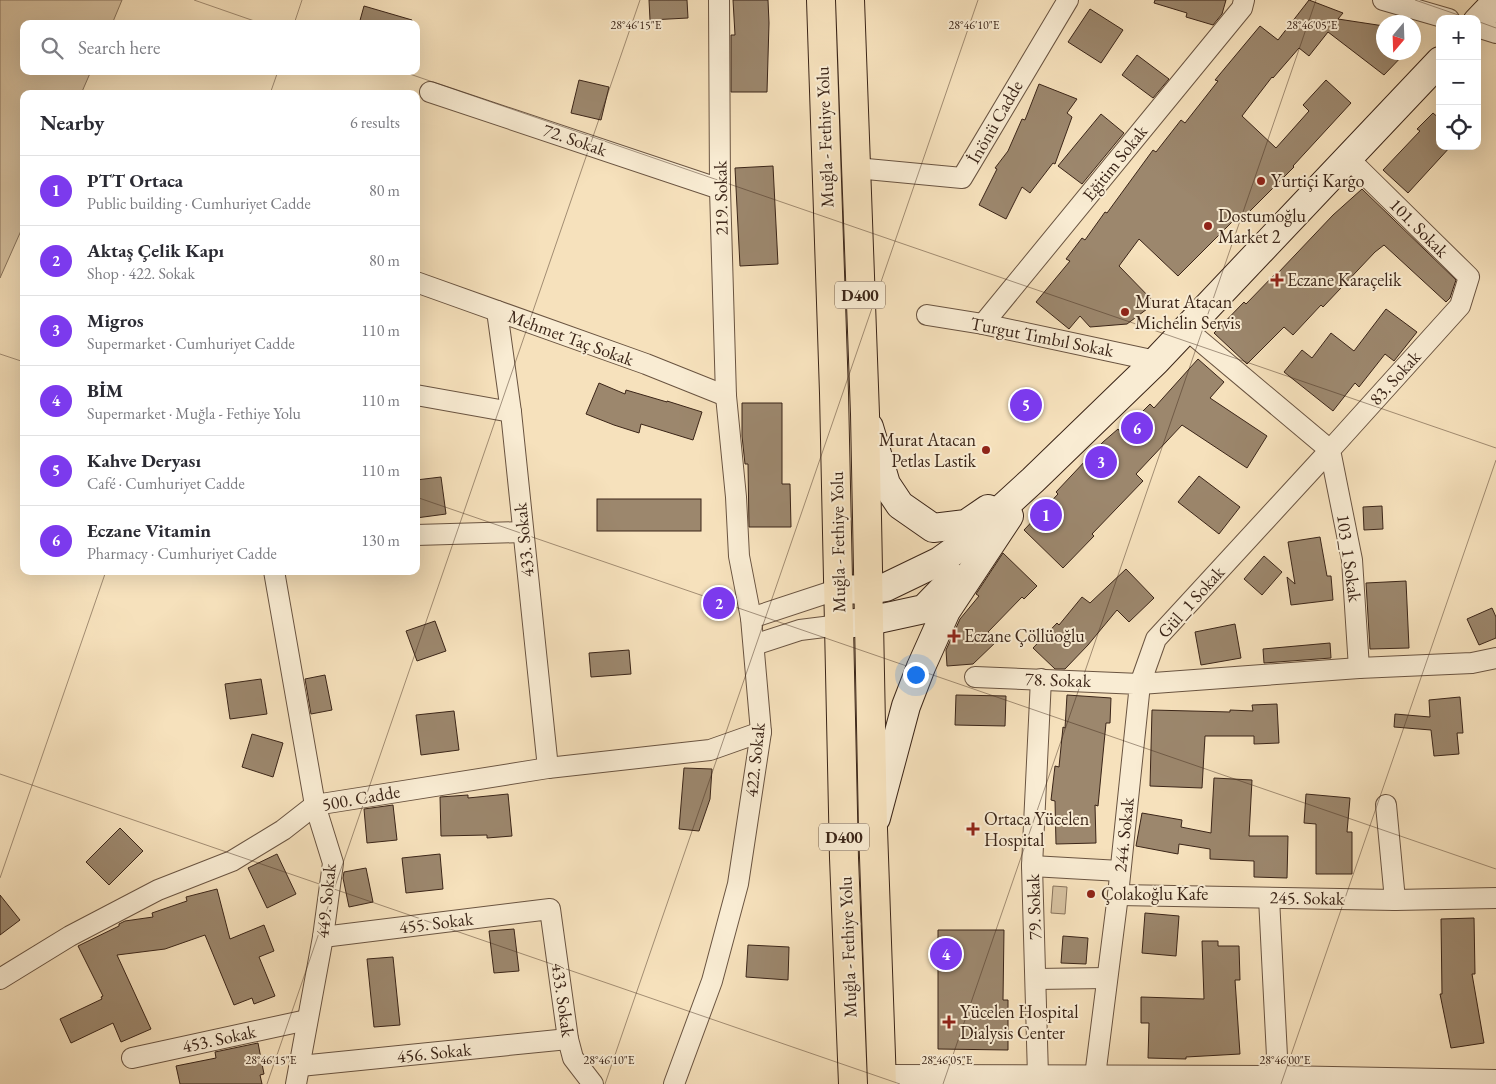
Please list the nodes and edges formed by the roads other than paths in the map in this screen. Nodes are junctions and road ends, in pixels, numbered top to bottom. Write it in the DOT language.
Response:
graph roads {
  1 [pos="719,0"];
  2 [pos="821,0"];
  3 [pos="850,0"];
  4 [pos="1068,0"];
  5 [pos="1244,0"];
  6 [pos="1383,0"];
  7 [pos="1496,2"];
  8 [pos="1436,15"];
  9 [pos="1481,18"];
  10 [pos="1481,28"];
  11 [pos="1496,33"];
  12 [pos="1436,66"];
  13 [pos="430,92"];
  14 [pos="1348,158"];
  15 [pos="856,168"];
  16 [pos="720,189"];
  17 [pos="420,283"];
  18 [pos="1460,306"];
  19 [pos="497,312"];
  20 [pos="927,315"];
  21 [pos="983,324"];
  22 [pos="1186,330"];
  23 [pos="1156,360"];
  24 [pos="420,395"];
  25 [pos="726,396"];
  26 [pos="511,412"];
  27 [pos="865,414"];
  28 [pos="1330,450"];
  29 [pos="1033,480"];
  30 [pos="523,532"];
  31 [pos="420,535"];
  32 [pos="992,542"];
  33 [pos="275,575"];
  34 [pos="839,589"];
  35 [pos="869,590"];
  36 [pos="751,618"];
  37 [pos="869,621"];
  38 [pos="840,625"];
  39 [pos="754,645"];
  40 [pos="1496,658"];
  41 [pos="1359,668"];
  42 [pos="975,677"];
  43 [pos="1041,679"];
  44 [pos="1140,684"];
  45 [pos="761,732"];
  46 [pos="548,768"];
  47 [pos="315,805"];
  48 [pos="1386,805"];
  49 [pos="874,829"];
  50 [pos="1032,866"];
  51 [pos="1120,871"];
  52 [pos="1118,895"];
  53 [pos="1269,898"];
  54 [pos="1496,898"];
  55 [pos="1395,900"];
  56 [pos="550,909"];
  57 [pos="323,937"];
  58 [pos="0,978"];
  59 [pos="1108,978"];
  60 [pos="1036,979"];
  61 [pos="307,1020"];
  62 [pos="568,1039"];
  63 [pos="132,1058"];
  64 [pos="298,1075"];
  65 [pos="1038,1076"];
  66 [pos="1278,1076"];
  67 [pos="882,1080"];
  68 [pos="1094,1080"];
  69 [pos="1496,1080"];
  70 [pos="593,1084"];
  71 [pos="674,1084"];
  72 [pos="853,1084"];
  1 -- 16 [label="street, 219. Sokak"];
  2 -- 34 [label="highway, Muğla - Fethiye Yolu / D400"];
  3 -- 15 [label="highway, Muğla - Fethiye Yolu / D400"];
  4 -- 15 [label="street, İnönü Cadde"];
  5 -- 21 [label="street, Eğitim Sokak"];
  6 -- 8 [label="street"];
  7 -- 9 [label="street"];
  10 -- 11 [label="street"];
  12 -- 14 [label="street"];
  13 -- 16 [label="street, 72. Sokak"];
  14 -- 18 [label="street, 101. Sokak"];
  14 -- 22 [label="street"];
  15 -- 27 [label="highway, Muğla - Fethiye Yolu / D400"];
  16 -- 25 [label="street, 219. Sokak"];
  17 -- 19 [label="street, Mehmet Taç Sokak"];
  18 -- 28 [label="street, 83. Sokak"];
  19 -- 25 [label="street, Mehmet Taç Sokak"];
  19 -- 26 [label="street, 433. Sokak"];
  20 -- 21 [label="street, Turgut Tımbıl Sokak"];
  21 -- 23 [label="street, Turgut Tımbıl Sokak"];
  22 -- 23 [label="street"];
  22 -- 28 [label="street"];
  23 -- 29 [label="street"];
  24 -- 26 [label="street"];
  25 -- 36 [label="street, 422. Sokak"];
  26 -- 30 [label="street, 433. Sokak"];
  27 -- 29 [label="street"];
  27 -- 35 [label="highway, Muğla - Fethiye Yolu / D400"];
  28 -- 41 [label="street, 103_1 Sokak"];
  28 -- 44 [label="street, Gül_1 Sokak"];
  29 -- 32 [label="street"];
  29 -- 35 [label="street"];
  30 -- 31 [label="street"];
  30 -- 46 [label="street, 433. Sokak"];
  32 -- 37 [label="street"];
  32 -- 49 [label="street"];
  33 -- 47 [label="street, 449. Sokak"];
  34 -- 35 [label="street"];
  34 -- 36 [label="street"];
  34 -- 38 [label="highway, Muğla - Fethiye Yolu / D400"];
  35 -- 37 [label="highway, Muğla - Fethiye Yolu / D400"];
  36 -- 39 [label="street, 422. Sokak"];
  37 -- 38 [label="street"];
  37 -- 49 [label="highway, Muğla - Fethiye Yolu / D400"];
  38 -- 39 [label="street"];
  38 -- 72 [label="highway, Muğla - Fethiye Yolu / D400"];
  39 -- 45 [label="street, 422. Sokak"];
  40 -- 41 [label="street"];
  41 -- 44 [label="street"];
  42 -- 43 [label="street, 78. Sokak"];
  43 -- 44 [label="street, 78. Sokak"];
  43 -- 50 [label="street, 79. Sokak"];
  44 -- 51 [label="street, 244. Sokak"];
  45 -- 46 [label="street, 500. Cadde"];
  45 -- 71 [label="street, 422. Sokak"];
  46 -- 47 [label="street, 500. Cadde"];
  47 -- 57 [label="street, 449. Sokak"];
  47 -- 58 [label="street, 500. Cadde"];
  48 -- 55 [label="street"];
  49 -- 67 [label="highway, Muğla - Fethiye Yolu / D400"];
  50 -- 51 [label="street"];
  50 -- 60 [label="street, 79. Sokak"];
  51 -- 52 [label="street, 244. Sokak"];
  52 -- 53 [label="street, 245. Sokak"];
  52 -- 59 [label="street, 244. Sokak"];
  53 -- 55 [label="street, 245. Sokak"];
  53 -- 66 [label="street"];
  54 -- 55 [label="street, 245. Sokak"];
  56 -- 57 [label="street, 455. Sokak"];
  56 -- 62 [label="street, 433. Sokak"];
  57 -- 61 [label="street, 449. Sokak"];
  59 -- 60 [label="street"];
  59 -- 68 [label="street, 244. Sokak"];
  60 -- 65 [label="street, 79. Sokak"];
  61 -- 63 [label="street, 453. Sokak"];
  61 -- 64 [label="street, 449. Sokak"];
  62 -- 64 [label="street, 456. Sokak"];
  62 -- 70 [label="street, 433. Sokak"];
  65 -- 67 [label="street"];
  65 -- 68 [label="street"];
  66 -- 68 [label="street"];
  66 -- 69 [label="street"];
}
